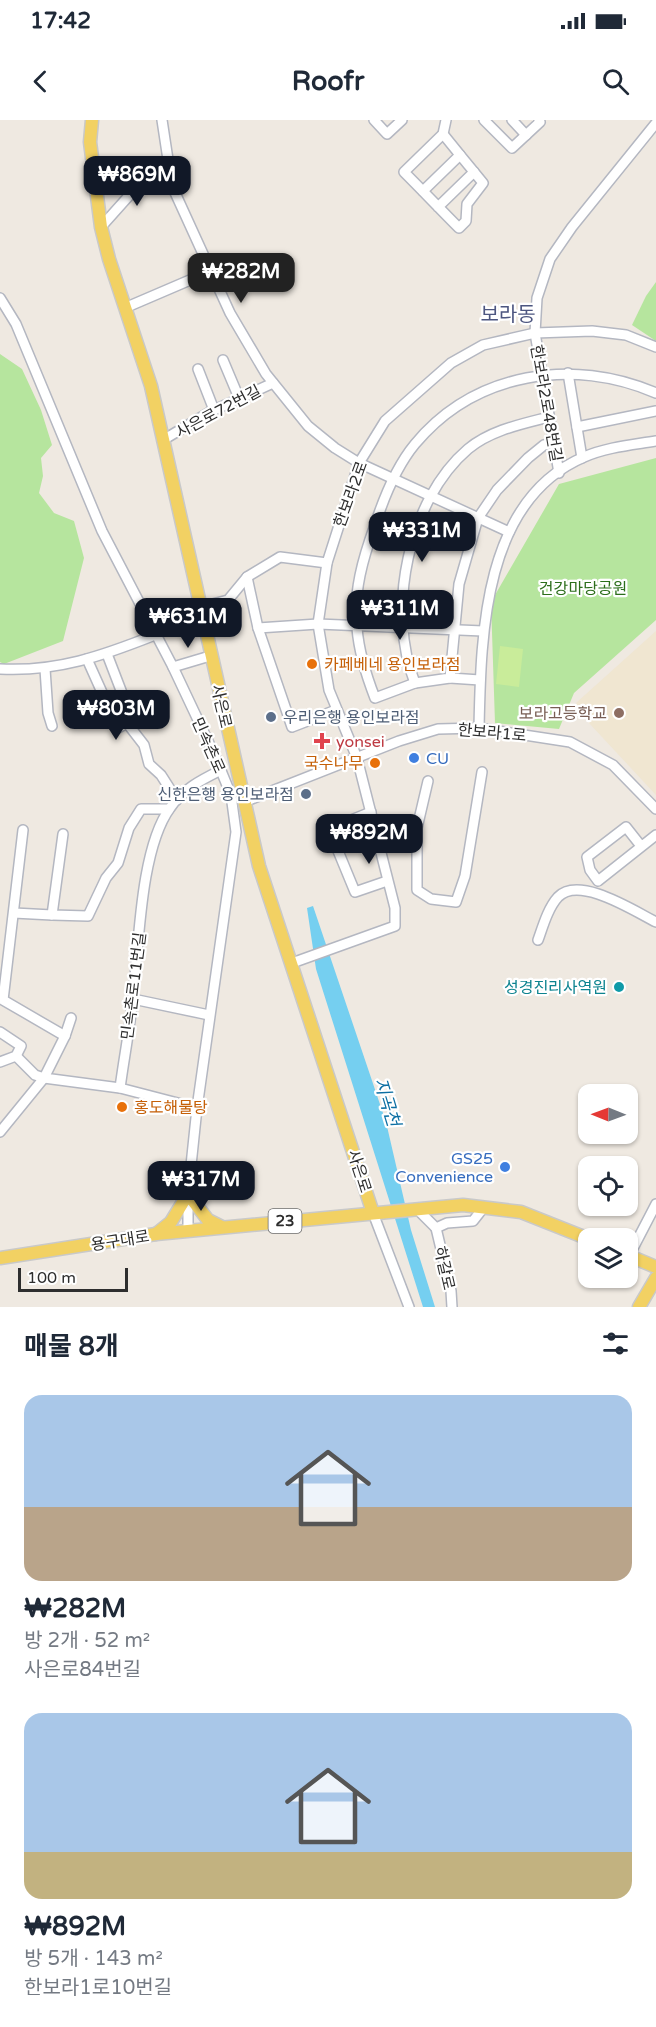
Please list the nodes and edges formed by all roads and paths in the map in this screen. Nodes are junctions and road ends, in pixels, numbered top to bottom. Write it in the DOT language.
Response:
graph roads {
  1 [pos="92,120"];
  2 [pos="162,120"];
  3 [pos="374,120"];
  4 [pos="402,120"];
  5 [pos="446,120"];
  6 [pos="484,120"];
  7 [pos="512,120"];
  8 [pos="539,120"];
  9 [pos="656,123"];
  10 [pos="442,134"];
  11 [pos="526,135"];
  12 [pos="460,155"];
  13 [pos="474,172"];
  14 [pos="172,186"];
  15 [pos="423,192"];
  16 [pos="438,207"];
  17 [pos="101,226"];
  18 [pos="211,271"];
  19 [pos="0,298"];
  20 [pos="127,307"];
  21 [pos="535,333"];
  22 [pos="656,347"];
  23 [pos="222,360"];
  24 [pos="198,369"];
  25 [pos="568,373"];
  26 [pos="542,375"];
  27 [pos="273,383"];
  28 [pos="656,393"];
  29 [pos="239,398"];
  30 [pos="214,410"];
  31 [pos="656,411"];
  32 [pos="549,417"];
  33 [pos="577,427"];
  34 [pos="163,440"];
  35 [pos="656,441"];
  36 [pos="554,443"];
  37 [pos="582,458"];
  38 [pos="359,463"];
  39 [pos="559,473"];
  40 [pos="393,479"];
  41 [pos="431,496"];
  42 [pos="478,518"];
  43 [pos="509,532"];
  44 [pos="327,562"];
  45 [pos="247,577"];
  46 [pos="201,607"];
  47 [pos="318,624"];
  48 [pos="356,626"];
  49 [pos="258,628"];
  50 [pos="402,628"];
  51 [pos="453,630"];
  52 [pos="483,631"];
  53 [pos="155,635"];
  54 [pos="107,654"];
  55 [pos="210,656"];
  56 [pos="87,659"];
  57 [pos="173,667"];
  58 [pos="0,669"];
  59 [pos="45,669"];
  60 [pos="450,678"];
  61 [pos="480,680"];
  62 [pos="415,683"];
  63 [pos="127,706"];
  64 [pos="336,710"];
  65 [pos="52,726"];
  66 [pos="479,728"];
  67 [pos="357,758"];
  68 [pos="221,770"];
  69 [pos="482,772"];
  70 [pos="428,781"];
  71 [pos="177,800"];
  72 [pos="244,802"];
  73 [pos="169,808"];
  74 [pos="656,809"];
  75 [pos="371,812"];
  76 [pos="23,830"];
  77 [pos="63,834"];
  78 [pos="656,835"];
  79 [pos="641,846"];
  80 [pos="387,881"];
  81 [pos="14,913"];
  82 [pos="52,915"];
  83 [pos="656,922"];
  84 [pos="538,940"];
  85 [pos="296,962"];
  86 [pos="2,999"];
  87 [pos="133,999"];
  88 [pos="209,1015"];
  89 [pos="71,1018"];
  90 [pos="0,1032"];
  91 [pos="65,1036"];
  92 [pos="16,1056"];
  93 [pos="0,1062"];
  94 [pos="44,1078"];
  95 [pos="120,1088"];
  96 [pos="197,1108"];
  97 [pos="0,1132"];
  98 [pos="188,1194"];
  99 [pos="656,1204"];
  100 [pos="484,1207"];
  101 [pos="423,1209"];
  102 [pos="378,1213"];
  103 [pos="222,1227"];
  104 [pos="436,1228"];
  105 [pos="188,1231"];
  106 [pos="156,1234"];
  107 [pos="578,1235"];
  108 [pos="638,1237"];
  109 [pos="0,1258"];
  110 [pos="638,1259"];
  111 [pos="656,1267"];
  112 [pos="656,1278"];
  113 [pos="409,1307"];
  114 [pos="452,1307"];
  115 [pos="639,1307"];
  1 -- 17 [label="main road, 사은로"];
  2 -- 14 [label="street"];
  3 -- 4 [label="street"];
  5 -- 10 [label="street"];
  6 -- 11 [label="street"];
  7 -- 11 [label="street"];
  8 -- 11 [label="street"];
  9 -- 21 [label="street, 한보라2로48번길"];
  10 -- 12 [label="street"];
  10 -- 15 [label="street"];
  12 -- 13 [label="street"];
  12 -- 15 [label="street"];
  13 -- 16 [label="street"];
  13 -- 16 [label="street"];
  14 -- 17 [label="street"];
  14 -- 18 [label="street"];
  15 -- 16 [label="street"];
  17 -- 20 [label="main road, 사은로"];
  18 -- 20 [label="street"];
  18 -- 27 [label="street"];
  19 -- 53 [label="street, 민속촌로"];
  20 -- 34 [label="main road, 사은로"];
  21 -- 22 [label="street, 한보라2로"];
  21 -- 26 [label="street, 한보라2로48번길"];
  21 -- 38 [label="street, 한보라2로"];
  23 -- 29 [label="street"];
  24 -- 30 [label="street"];
  25 -- 26 [label="street"];
  25 -- 28 [label="street"];
  25 -- 33 [label="street"];
  26 -- 32 [label="street, 한보라2로48번길"];
  26 -- 40 [label="street"];
  27 -- 29 [label="street, 사은로72번길"];
  27 -- 38 [label="street"];
  29 -- 30 [label="street, 사은로72번길"];
  30 -- 34 [label="street, 사은로72번길"];
  31 -- 33 [label="street"];
  32 -- 36 [label="street, 한보라2로48번길"];
  32 -- 41 [label="street"];
  33 -- 37 [label="street"];
  34 -- 46 [label="main road, 사은로"];
  35 -- 37 [label="street"];
  36 -- 39 [label="street, 한보라2로48번길"];
  36 -- 42 [label="street"];
  37 -- 39 [label="street"];
  38 -- 40 [label="street"];
  38 -- 44 [label="street, 한보라2로"];
  39 -- 43 [label="street"];
  40 -- 41 [label="street"];
  40 -- 48 [label="street"];
  41 -- 42 [label="street"];
  41 -- 50 [label="street"];
  42 -- 43 [label="street"];
  42 -- 51 [label="street"];
  43 -- 52 [label="street"];
  44 -- 45 [label="street"];
  44 -- 47 [label="street, 한보라2로"];
  45 -- 46 [label="street"];
  45 -- 49 [label="street"];
  46 -- 55 [label="main road, 사은로"];
  47 -- 48 [label="street"];
  47 -- 49 [label="street"];
  47 -- 64 [label="street, 한보라2로"];
  48 -- 50 [label="street"];
  48 -- 62 [label="street"];
  49 -- 64 [label="street"];
  50 -- 51 [label="street"];
  50 -- 62 [label="street"];
  51 -- 52 [label="street"];
  51 -- 60 [label="street"];
  52 -- 61 [label="street"];
  53 -- 54 [label="street"];
  53 -- 57 [label="street, 민속촌로"];
  54 -- 56 [label="street"];
  54 -- 63 [label="street"];
  55 -- 57 [label="street"];
  55 -- 72 [label="main road, 사은로"];
  56 -- 59 [label="street"];
  56 -- 71 [label="street"];
  57 -- 68 [label="street, 민속촌로"];
  58 -- 59 [label="street"];
  59 -- 65 [label="street"];
  60 -- 61 [label="street"];
  60 -- 62 [label="street"];
  61 -- 66 [label="street"];
  64 -- 67 [label="street, 한보라2로"];
  66 -- 67 [label="street, 한보라1로"];
  66 -- 74 [label="street, 한보라1로"];
  67 -- 72 [label="street, 한보라1로"];
  67 -- 75 [label="street, 한보라2로"];
  68 -- 71 [label="street, 민속촌로11번길"];
  68 -- 88 [label="street, 민속촌로"];
  69 -- 70 [label="street"];
  71 -- 73 [label="street, 민속촌로11번길"];
  72 -- 85 [label="main road, 사은로"];
  73 -- 82 [label="street"];
  73 -- 87 [label="street, 민속촌로11번길"];
  75 -- 80 [label="street, 한보라2로"];
  75 -- 80 [label="street"];
  76 -- 81 [label="street"];
  77 -- 82 [label="street"];
  78 -- 79 [label="street"];
  79 -- 79 [label="street"];
  80 -- 85 [label="street, 한보라2로"];
  81 -- 82 [label="street"];
  81 -- 86 [label="street"];
  83 -- 84 [label="street"];
  85 -- 102 [label="main road, 사은로"];
  86 -- 91 [label="street"];
  87 -- 88 [label="street"];
  87 -- 95 [label="street, 민속촌로11번길"];
  88 -- 96 [label="street, 민속촌로"];
  89 -- 91 [label="street"];
  90 -- 92 [label="street"];
  91 -- 94 [label="street"];
  92 -- 93 [label="street"];
  92 -- 94 [label="street"];
  94 -- 95 [label="street"];
  94 -- 97 [label="street"];
  95 -- 96 [label="street"];
  96 -- 98 [label="street, 민속촌로"];
  98 -- 103 [label="main road"];
  98 -- 105 [label="street, 민속촌로"];
  98 -- 106 [label="main road"];
  99 -- 108 [label="street"];
  100 -- 101 [label="main road, 23"];
  100 -- 104 [label="street"];
  100 -- 107 [label="main road, 23"];
  101 -- 102 [label="main road, 23"];
  101 -- 104 [label="street"];
  102 -- 103 [label="main road, 용구대로 / 23"];
  102 -- 113 [label="street"];
  103 -- 105 [label="main road, 용구대로 / 23"];
  104 -- 114 [label="street, 하갈로"];
  105 -- 106 [label="main road, 용구대로 / 23"];
  106 -- 109 [label="main road, 용구대로 / 23"];
  110 -- 111 [label="main road"];
  112 -- 115 [label="main road"];
}
